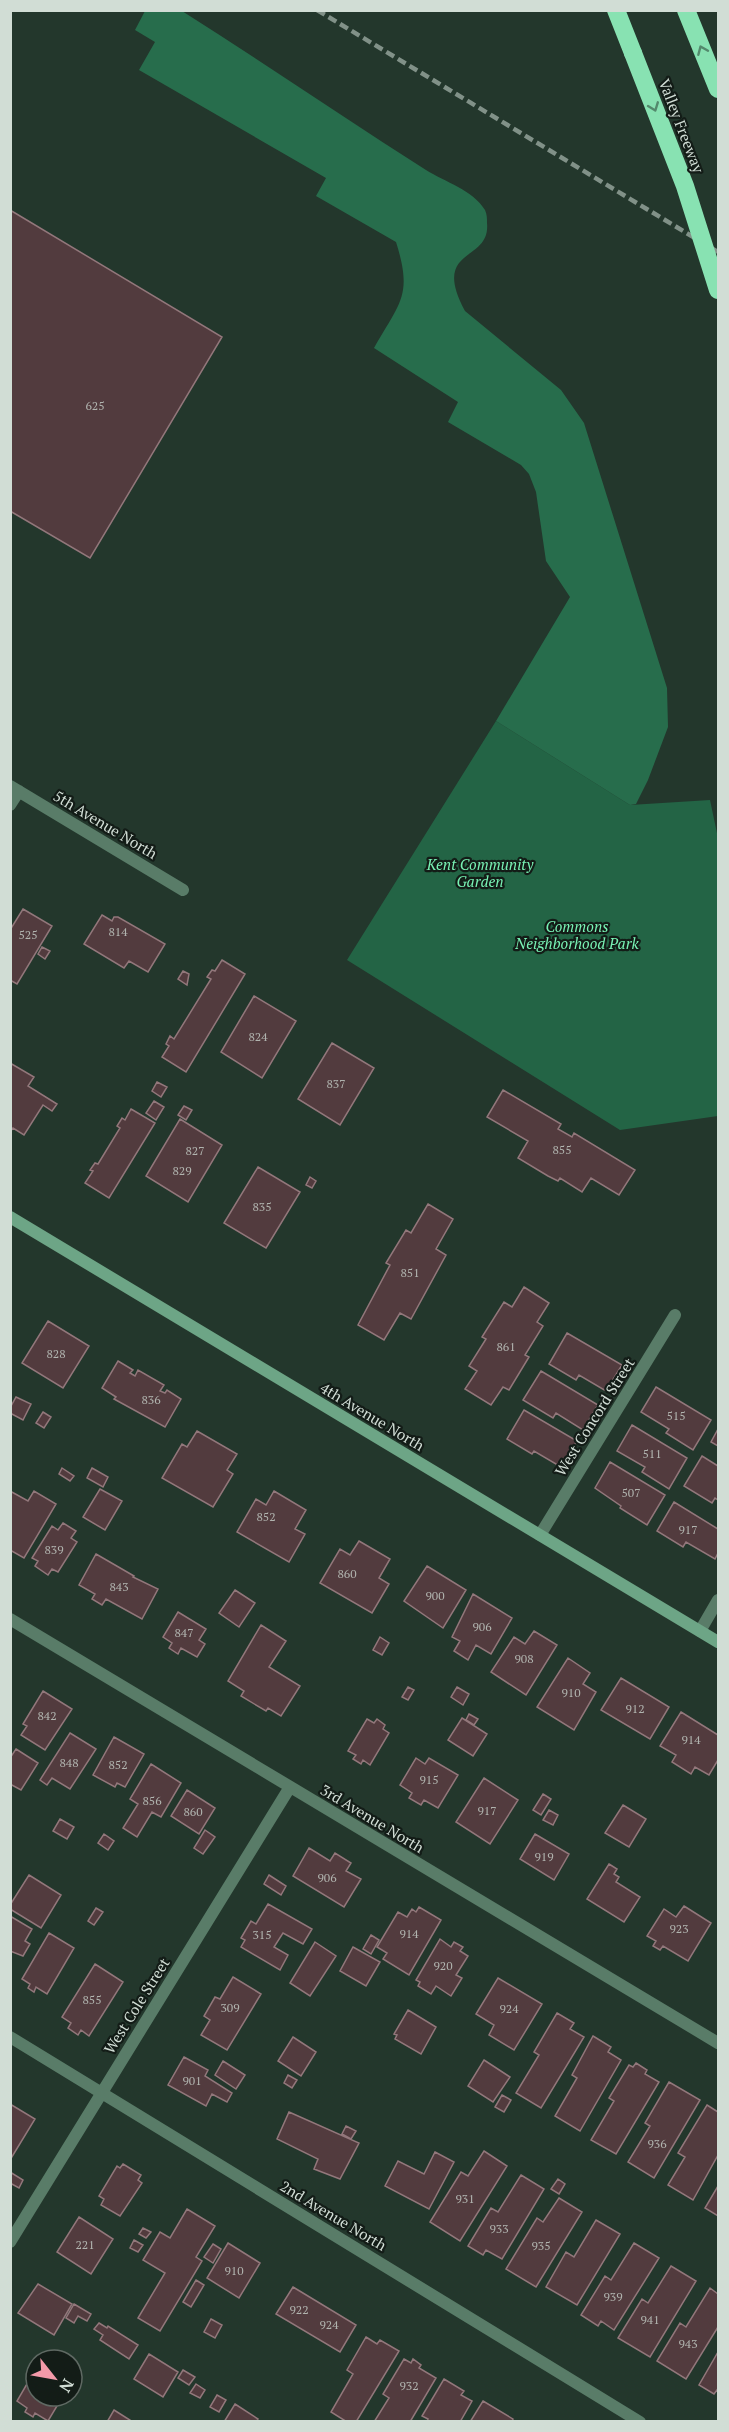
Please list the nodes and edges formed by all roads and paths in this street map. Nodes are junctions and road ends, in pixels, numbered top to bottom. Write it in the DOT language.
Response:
graph roads {
  1 [pos="616,10"];
  2 [pos="686,10"];
  3 [pos="718,88"];
  4 [pos="718,290"];
  5 [pos="15,789"];
  6 [pos="10,805"];
  7 [pos="183,890"];
  8 [pos="10,1217"];
  9 [pos="675,1315"];
  10 [pos="540,1535"];
  11 [pos="718,1600"];
  12 [pos="10,1619"];
  13 [pos="700,1631"];
  14 [pos="718,1642"];
  15 [pos="290,1787"];
  16 [pos="10,2037"];
  17 [pos="718,2043"];
  18 [pos="101,2092"];
  19 [pos="10,2242"];
  20 [pos="640,2421"];
  1 -- 4 [label="highway, Valley Freeway, one-way, bridge"];
  3 -- 2 [label="highway, one-way"];
  5 -- 6 [label="street"];
  5 -- 7 [label="street, 5th Avenue North"];
  8 -- 10 [label="street, 4th Avenue North"];
  9 -- 10 [label="street, West Concord Street"];
  10 -- 13 [label="street, 4th Avenue North"];
  11 -- 13 [label="street"];
  12 -- 15 [label="street, 3rd Avenue North"];
  13 -- 14 [label="street, 4th Avenue North"];
  15 -- 17 [label="street, 3rd Avenue North"];
  15 -- 18 [label="street, West Cole Street"];
  16 -- 18 [label="street, 2nd Avenue North"];
  18 -- 19 [label="street, West Cole Street"];
  18 -- 20 [label="street, 2nd Avenue North"];
}
